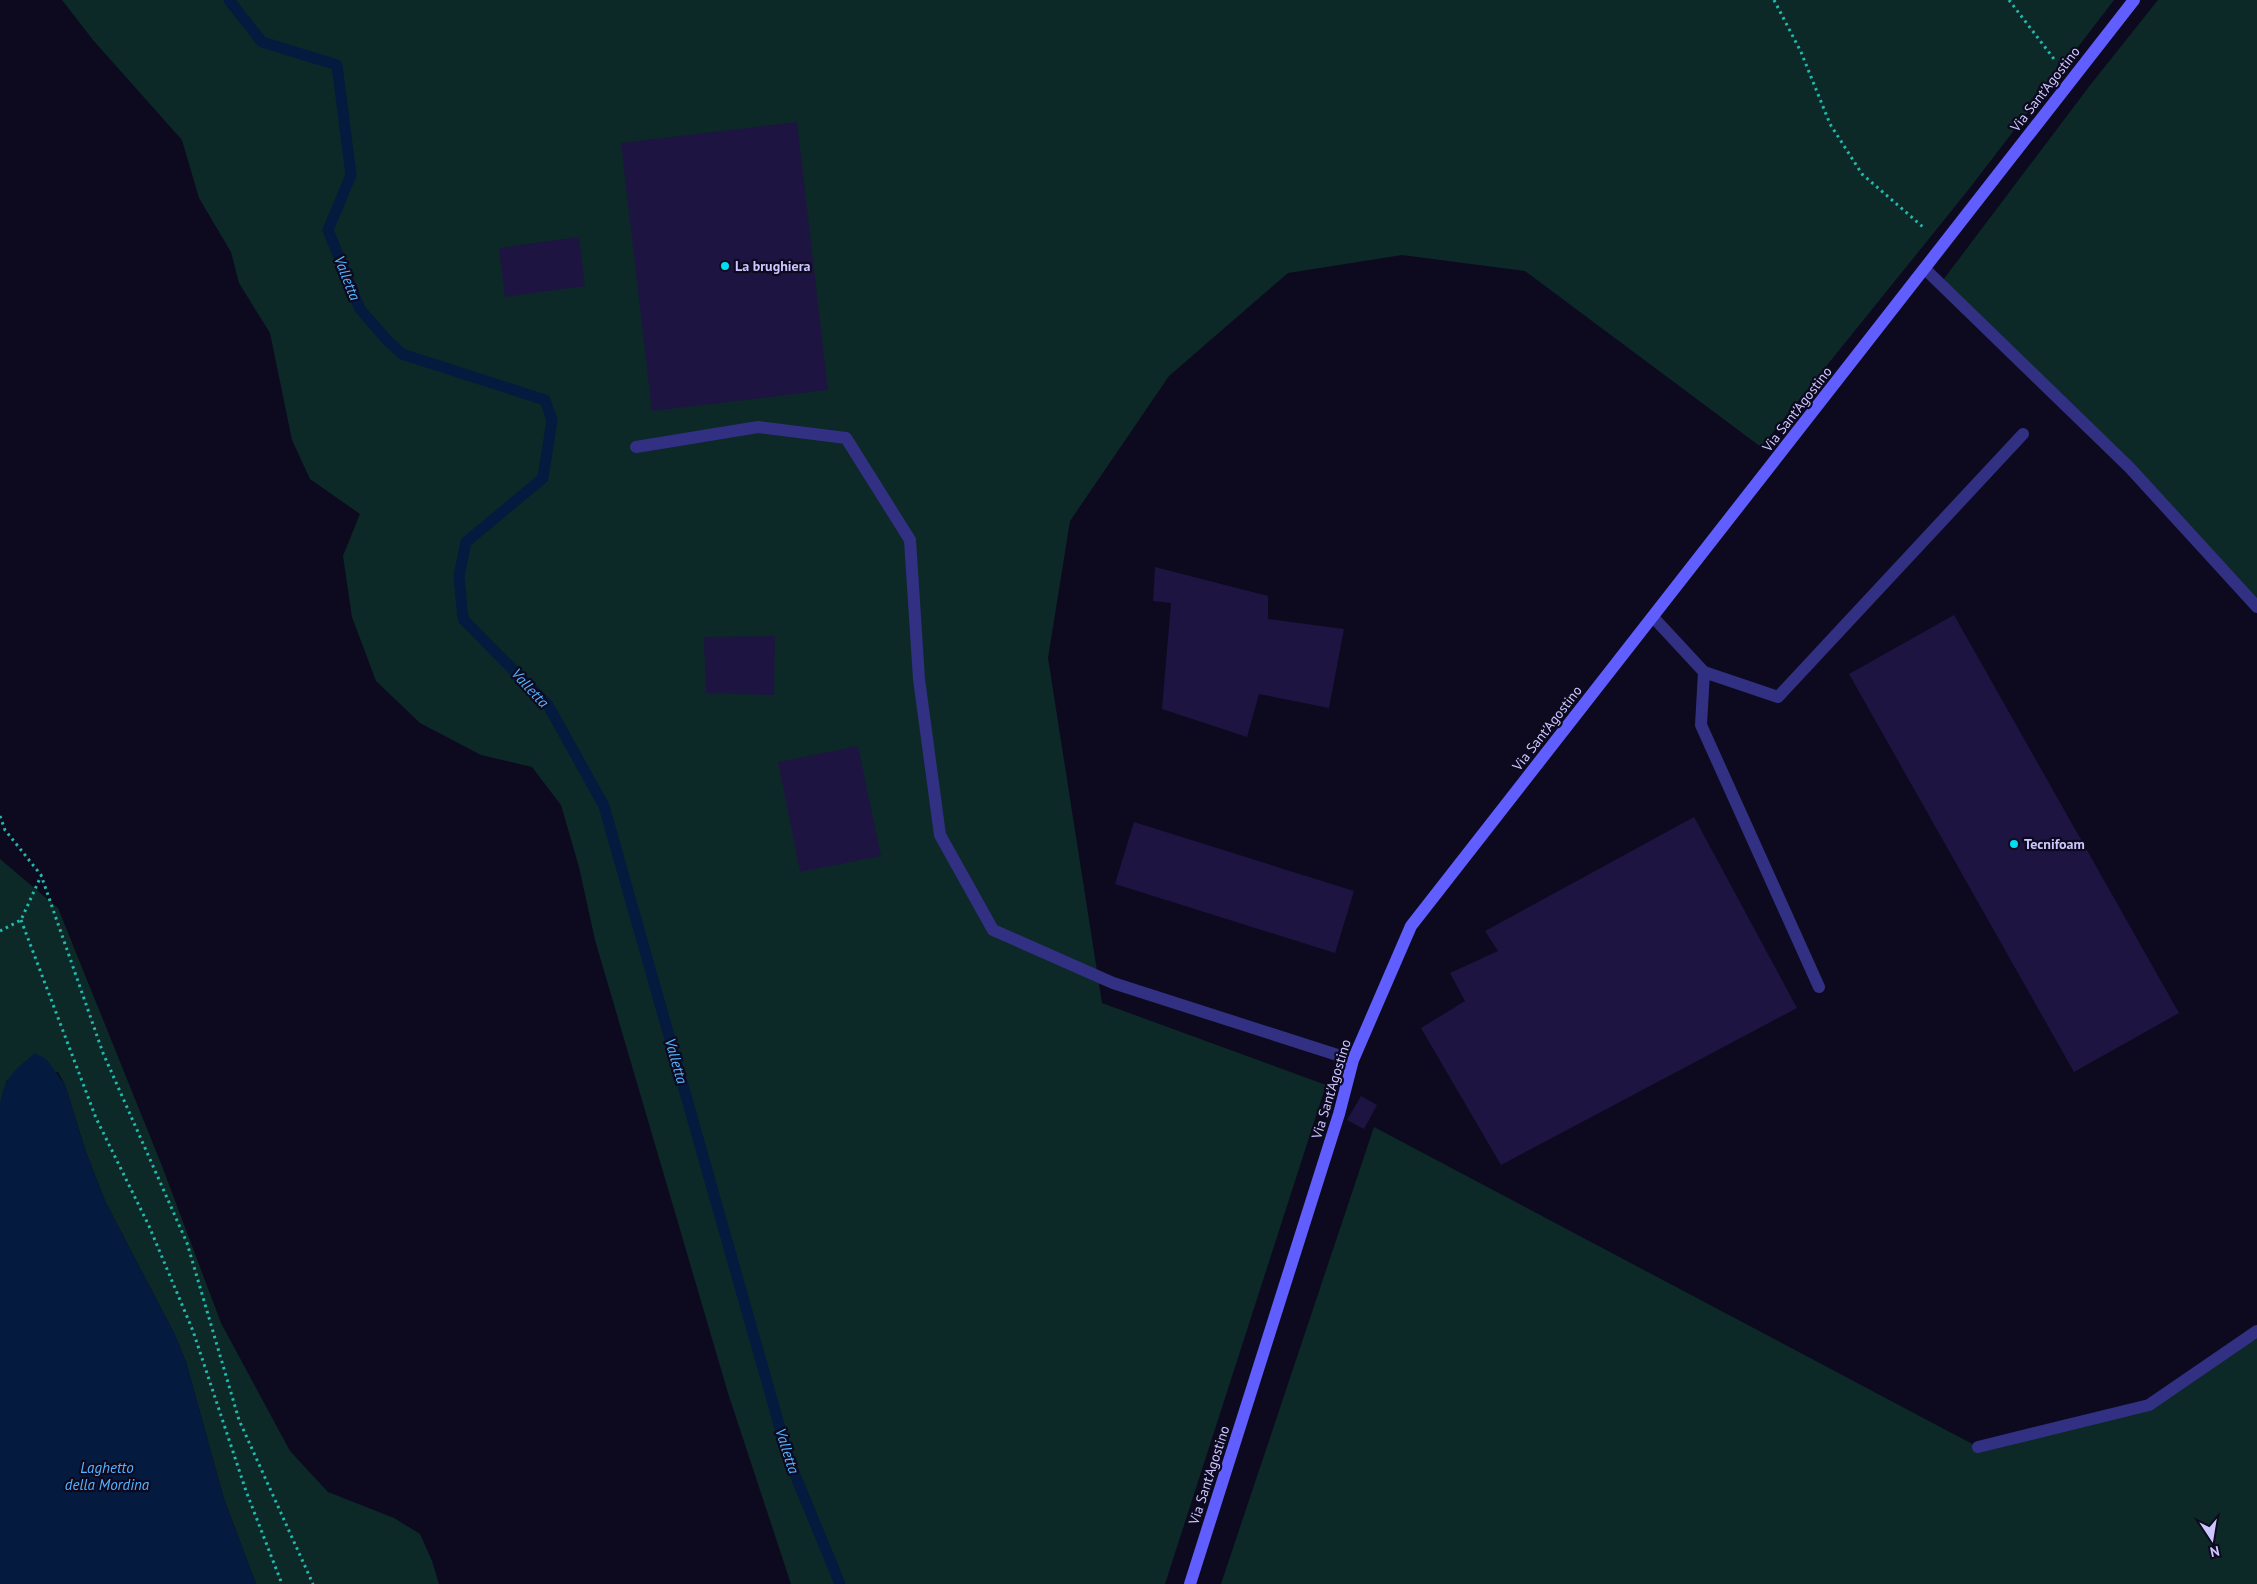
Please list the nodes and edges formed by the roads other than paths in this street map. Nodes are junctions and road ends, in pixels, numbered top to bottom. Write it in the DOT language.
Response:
graph roads {
  1 [pos="2134,0"];
  2 [pos="1925,269"];
  3 [pos="2023,434"];
  4 [pos="636,448"];
  5 [pos="2257,608"];
  6 [pos="1653,617"];
  7 [pos="1704,672"];
  8 [pos="1819,987"];
  9 [pos="1353,1060"];
  10 [pos="2257,1332"];
  11 [pos="1978,1447"];
  12 [pos="1190,1584"];
  1 -- 2 [label="street, Via Sant'Agostino"];
  2 -- 5 [label="street"];
  2 -- 6 [label="street, Via Sant'Agostino"];
  3 -- 7 [label="street"];
  4 -- 9 [label="street"];
  6 -- 7 [label="street"];
  6 -- 9 [label="street, Via Sant'Agostino"];
  7 -- 8 [label="street"];
  9 -- 12 [label="street, Via Sant'Agostino"];
  10 -- 11 [label="street"];
}
